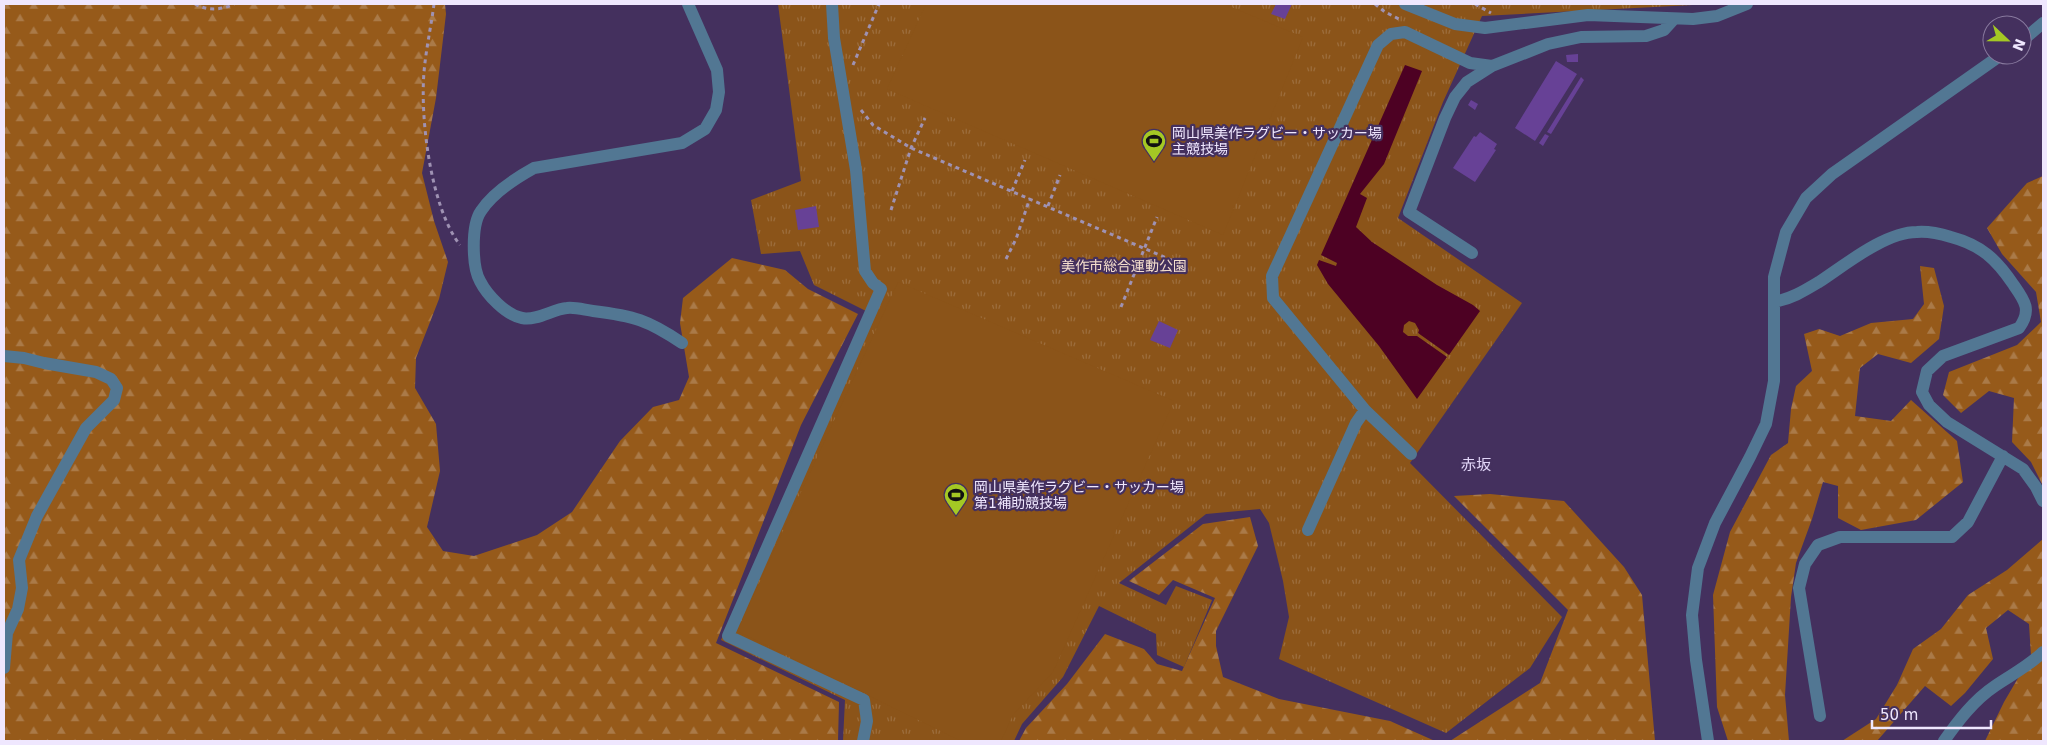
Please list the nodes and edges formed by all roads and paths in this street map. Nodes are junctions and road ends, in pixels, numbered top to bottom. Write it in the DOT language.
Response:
graph roads {
  1 [pos="195,4"];
  2 [pos="234,4"];
  3 [pos="434,4"];
  4 [pos="688,4"];
  5 [pos="832,4"];
  6 [pos="879,4"];
  7 [pos="1405,4"];
  8 [pos="1475,4"];
  9 [pos="1747,4"];
  10 [pos="1492,13"];
  11 [pos="1674,19"];
  12 [pos="2043,23"];
  13 [pos="2032,32"];
  14 [pos="1987,65"];
  15 [pos="1492,66"];
  16 [pos="851,70"];
  17 [pos="856,104"];
  18 [pos="925,118"];
  19 [pos="911,148"];
  20 [pos="1025,160"];
  21 [pos="1060,175"];
  22 [pos="1012,191"];
  23 [pos="1030,198"];
  24 [pos="1048,206"];
  25 [pos="891,210"];
  26 [pos="1156,217"];
  27 [pos="447,223"];
  28 [pos="1144,248"];
  29 [pos="1472,253"];
  30 [pos="1006,259"];
  31 [pos="1185,266"];
  32 [pos="1774,302"];
  33 [pos="1121,307"];
  34 [pos="682,343"];
  35 [pos="4,356"];
  36 [pos="1365,410"];
  37 [pos="1411,454"];
  38 [pos="2002,456"];
  39 [pos="2043,502"];
  40 [pos="1308,530"];
  41 [pos="2043,652"];
  42 [pos="4,668"];
  43 [pos="1820,716"];
  44 [pos="863,741"];
  45 [pos="1708,741"];
  46 [pos="1944,741"];
  1 -- 2 [label="path"];
  3 -- 27 [label="path"];
  4 -- 34 [label="street"];
  5 -- 44 [label="street"];
  6 -- 16 [label="path"];
  7 -- 11 [label="street"];
  8 -- 10 [label="path"];
  9 -- 11 [label="street"];
  11 -- 15 [label="street"];
  12 -- 13 [label="street"];
  14 -- 32 [label="street"];
  15 -- 29 [label="street"];
  15 -- 36 [label="street"];
  17 -- 19 [label="path"];
  18 -- 19 [label="path"];
  19 -- 22 [label="path"];
  19 -- 25 [label="path"];
  20 -- 22 [label="path"];
  21 -- 24 [label="path"];
  22 -- 23 [label="path"];
  23 -- 24 [label="path"];
  23 -- 30 [label="path"];
  24 -- 28 [label="path"];
  26 -- 28 [label="path"];
  28 -- 31 [label="path"];
  28 -- 33 [label="path"];
  32 -- 38 [label="street"];
  32 -- 45 [label="street"];
  35 -- 42 [label="street"];
  36 -- 37 [label="street"];
  36 -- 40 [label="street"];
  38 -- 39 [label="street"];
  38 -- 43 [label="street"];
  41 -- 46 [label="street"];
}
